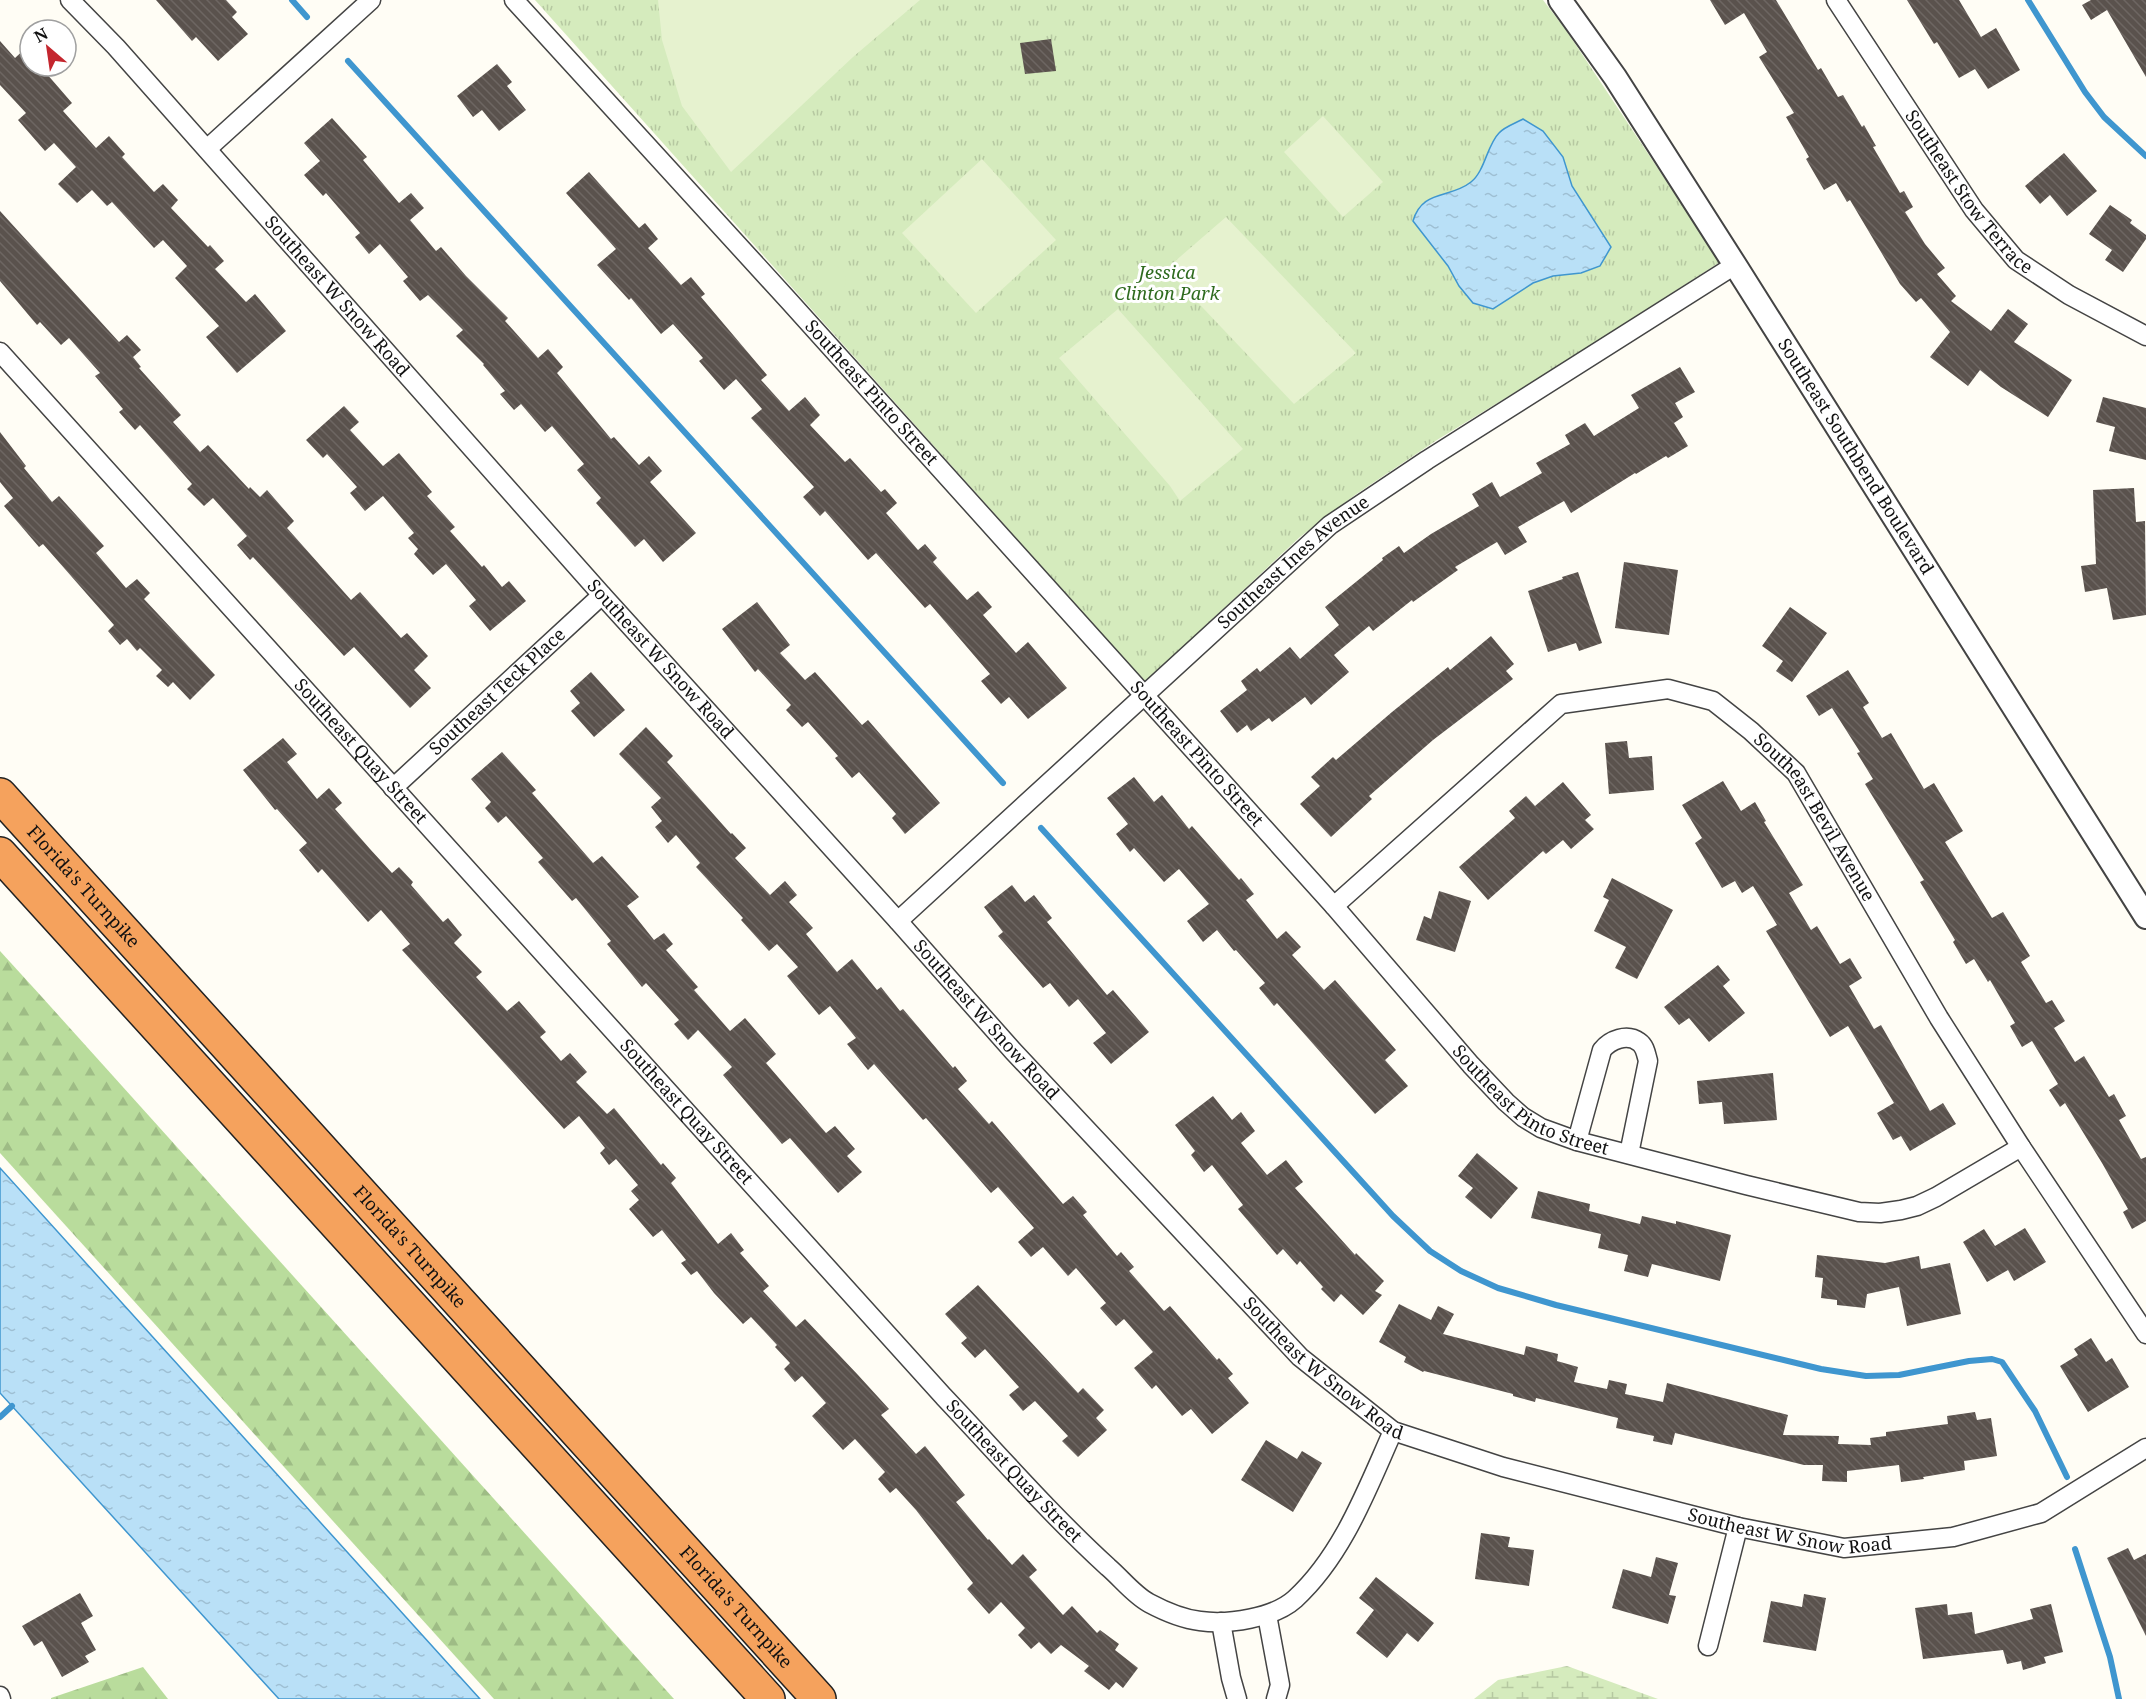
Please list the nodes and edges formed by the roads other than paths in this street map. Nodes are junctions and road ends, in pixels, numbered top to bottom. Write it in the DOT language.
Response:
graph roads {
  1 [pos="70,0"];
  2 [pos="371,0"];
  3 [pos="514,0"];
  4 [pos="1560,0"];
  5 [pos="1836,0"];
  6 [pos="207,149"];
  7 [pos="1735,265"];
  8 [pos="2146,336"];
  9 [pos="0,352"];
  10 [pos="602,595"];
  11 [pos="1145,696"];
  12 [pos="393,788"];
  13 [pos="0,795"];
  14 [pos="0,854"];
  15 [pos="1334,906"];
  16 [pos="2146,917"];
  17 [pos="898,921"];
  18 [pos="1577,1141"];
  19 [pos="2021,1147"];
  20 [pos="1629,1154"];
  21 [pos="2146,1334"];
  22 [pos="1393,1431"];
  23 [pos="2146,1448"];
  24 [pos="1738,1527"];
  25 [pos="1267,1615"];
  26 [pos="1221,1622"];
  27 [pos="1708,1646"];
  28 [pos="768,1699"];
  29 [pos="819,1699"];
  30 [pos="1237,1699"];
  31 [pos="1276,1699"];
  1 -- 6 [label="street, Southeast W Snow Road"];
  2 -- 6 [label="street"];
  3 -- 11 [label="street, Southeast Pinto Street"];
  4 -- 7 [label="street, Southeast Southbend Boulevard"];
  5 -- 8 [label="street, Southeast Stow Terrace"];
  6 -- 10 [label="street, Southeast W Snow Road"];
  7 -- 11 [label="street, Southeast Ines Avenue"];
  7 -- 16 [label="street, Southeast Southbend Boulevard"];
  9 -- 12 [label="street, Southeast Quay Street"];
  10 -- 12 [label="street, Southeast Teck Place"];
  10 -- 17 [label="street, Southeast W Snow Road"];
  11 -- 15 [label="street, Southeast Pinto Street"];
  11 -- 17 [label="street, Southeast Ines Avenue"];
  12 -- 26 [label="street, Southeast Quay Street"];
  13 -- 29 [label="highway, Florida's Turnpike"];
  14 -- 28 [label="highway"];
  15 -- 18 [label="street, Southeast Pinto Street"];
  15 -- 19 [label="street, Southeast Bevil Avenue"];
  17 -- 22 [label="street, Southeast W Snow Road"];
  18 -- 20 [label="street, Southeast Pinto Street"];
  18 -- 20 [label="street"];
  19 -- 20 [label="street, Southeast Pinto Street"];
  19 -- 21 [label="street, Southeast Bevil Avenue"];
  22 -- 24 [label="street, Southeast W Snow Road"];
  22 -- 25 [label="street, Southeast Quay Street"];
  23 -- 24 [label="street, Southeast W Snow Road"];
  24 -- 27 [label="street"];
  25 -- 26 [label="street, Southeast Quay Street"];
  25 -- 31 [label="street"];
  26 -- 30 [label="street"];
}
